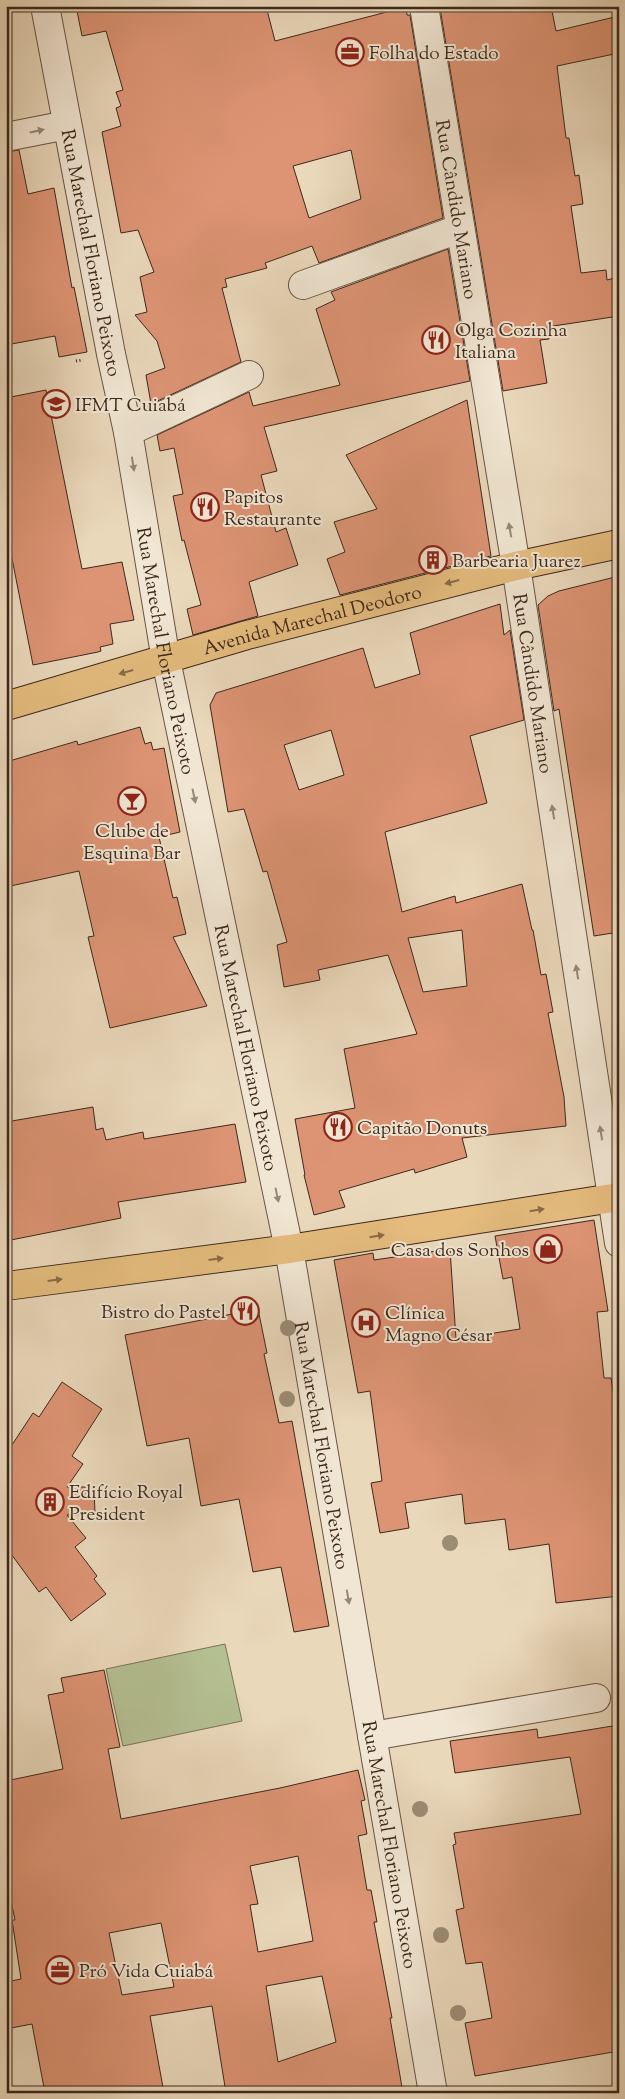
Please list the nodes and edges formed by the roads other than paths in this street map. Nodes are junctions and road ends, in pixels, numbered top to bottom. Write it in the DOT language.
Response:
graph roads {
  1 [pos="45,6"];
  2 [pos="424,6"];
  3 [pos="68,124"];
  4 [pos="6,137"];
  5 [pos="460,229"];
  6 [pos="303,285"];
  7 [pos="248,375"];
  8 [pos="128,432"];
  9 [pos="619,544"];
  10 [pos="516,566"];
  11 [pos="166,660"];
  12 [pos="6,706"];
  13 [pos="615,1198"];
  14 [pos="619,1243"];
  15 [pos="289,1249"];
  16 [pos="6,1286"];
  17 [pos="596,1698"];
  18 [pos="372,1736"];
  19 [pos="433,2093"];
  1 -- 3 [label="street, Rua Marechal Floriano Peixoto"];
  2 -- 5 [label="street, Rua Cândido Mariano"];
  4 -- 3 [label="street, one-way"];
  3 -- 8 [label="street, Rua Marechal Floriano Peixoto"];
  5 -- 6 [label="street"];
  10 -- 5 [label="street, Rua Cândido Mariano, one-way"];
  7 -- 8 [label="street"];
  8 -- 11 [label="street, Rua Marechal Floriano Peixoto, one-way"];
  9 -- 10 [label="main road, Avenida Marechal Deodoro"];
  10 -- 11 [label="main road, Avenida Marechal Deodoro, one-way"];
  13 -- 10 [label="street, Rua Cândido Mariano, one-way"];
  11 -- 12 [label="main road, Avenida Marechal Deodoro, one-way"];
  11 -- 15 [label="street, Rua Marechal Floriano Peixoto, one-way"];
  13 -- 14 [label="street, Rua Cândido Mariano"];
  15 -- 13 [label="main road, one-way"];
  16 -- 15 [label="main road, one-way"];
  15 -- 18 [label="street, Rua Marechal Floriano Peixoto, one-way"];
  17 -- 18 [label="street"];
  18 -- 19 [label="street, Rua Marechal Floriano Peixoto"];
}
